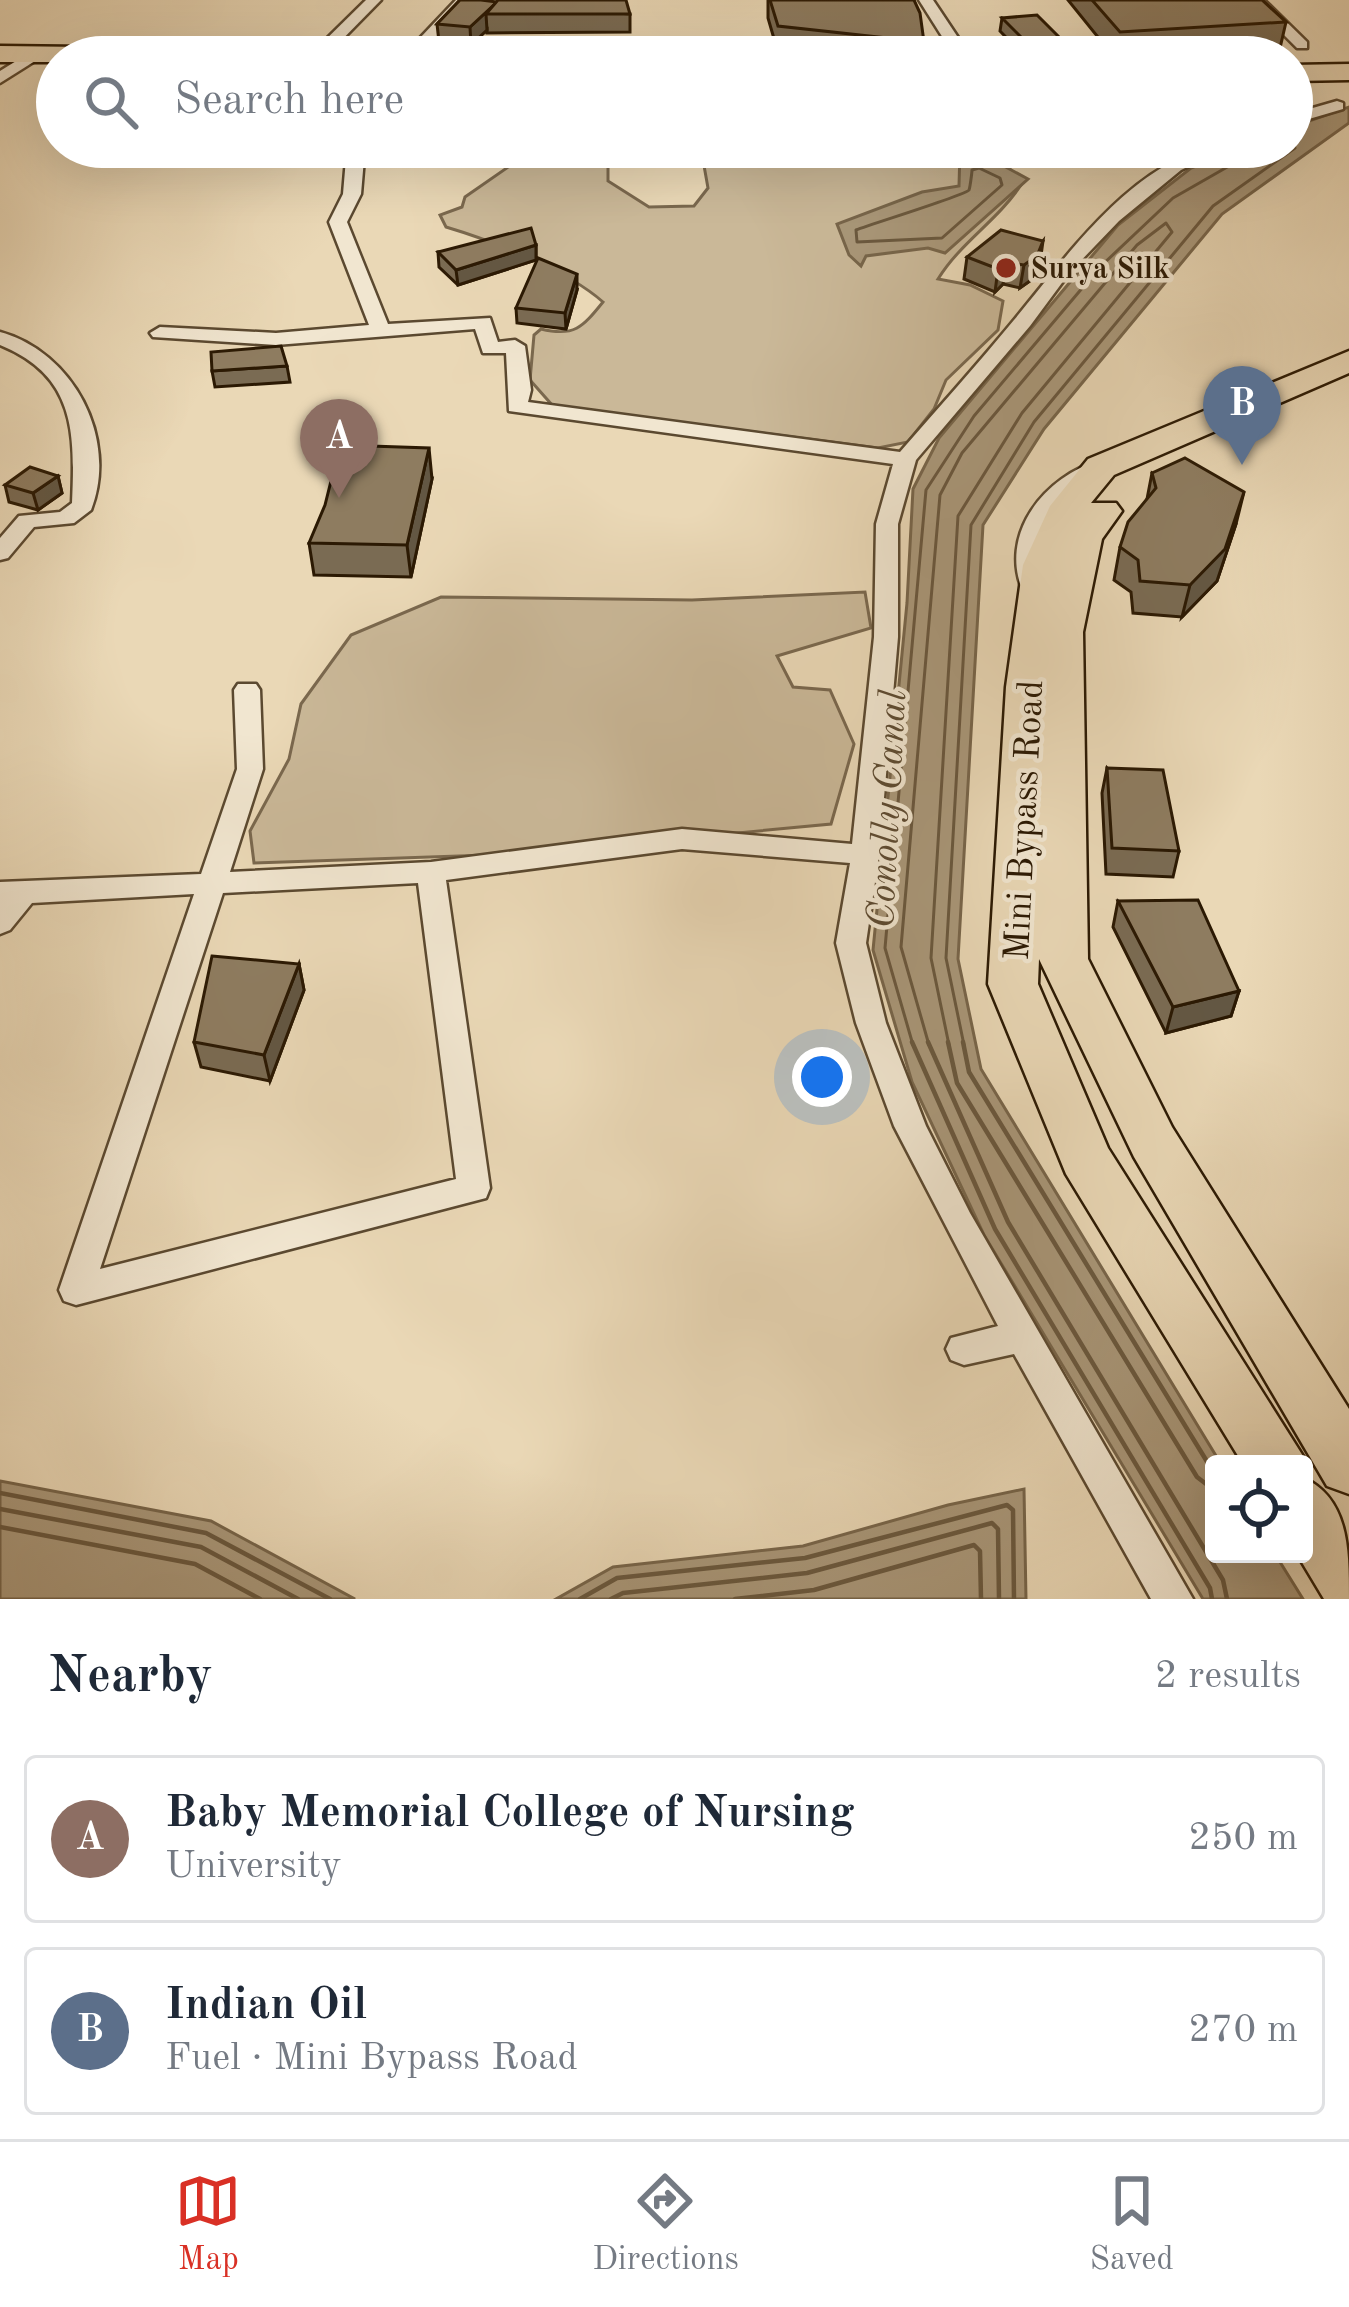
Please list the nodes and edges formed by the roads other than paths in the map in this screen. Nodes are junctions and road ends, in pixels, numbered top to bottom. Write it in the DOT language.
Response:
graph roads {
  1 [pos="374,0"];
  2 [pos="464,0"];
  3 [pos="926,0"];
  4 [pos="1256,0"];
  5 [pos="337,36"];
  6 [pos="430,36"];
  7 [pos="949,36"];
  8 [pos="1293,36"];
  9 [pos="9,59"];
  10 [pos="0,78"];
  11 [pos="1313,80"];
  12 [pos="1313,86"];
  13 [pos="1346,90"];
  14 [pos="1313,93"];
  15 [pos="1313,108"];
  16 [pos="354,168"];
  17 [pos="1173,168"];
  18 [pos="381,330"];
  19 [pos="160,333"];
  20 [pos="0,338"];
  21 [pos="1349,361"];
  22 [pos="1349,377"];
  23 [pos="1190,437"];
  24 [pos="904,458"];
  25 [pos="0,553"];
  26 [pos="247,691"];
  27 [pos="865,855"];
  28 [pos="431,872"];
  29 [pos="214,883"];
  30 [pos="12,892"];
  31 [pos="0,923"];
  32 [pos="1022,1336"];
  33 [pos="964,1349"];
  34 [pos="1270,1455"];
  35 [pos="1349,1465"];
  36 [pos="1313,1522"];
  37 [pos="1349,1580"];
  38 [pos="1173,1599"];
  1 -- 5 [label="street"];
  2 -- 6 [label="street"];
  3 -- 7 [label="street"];
  4 -- 8 [label="street"];
  9 -- 10 [label="street"];
  11 -- 13 [label="main road"];
  12 -- 13 [label="main road"];
  13 -- 14 [label="main road"];
  13 -- 15 [label="street"];
  16 -- 18 [label="street"];
  17 -- 24 [label="street"];
  18 -- 19 [label="street"];
  18 -- 24 [label="street"];
  20 -- 25 [label="street"];
  21 -- 23 [label="main road, Mini Bypass Road"];
  22 -- 23 [label="main road, Mini Bypass Road"];
  23 -- 34 [label="main road, Mini Bypass Road"];
  23 -- 35 [label="main road, Mini Bypass Road"];
  24 -- 27 [label="street"];
  26 -- 29 [label="street"];
  27 -- 28 [label="street"];
  27 -- 32 [label="street"];
  28 -- 29 [label="street"];
  28 -- 29 [label="street"];
  29 -- 30 [label="street"];
  30 -- 31 [label="street"];
  32 -- 33 [label="street"];
  32 -- 38 [label="street"];
  36 -- 37 [label="main road"];
}
